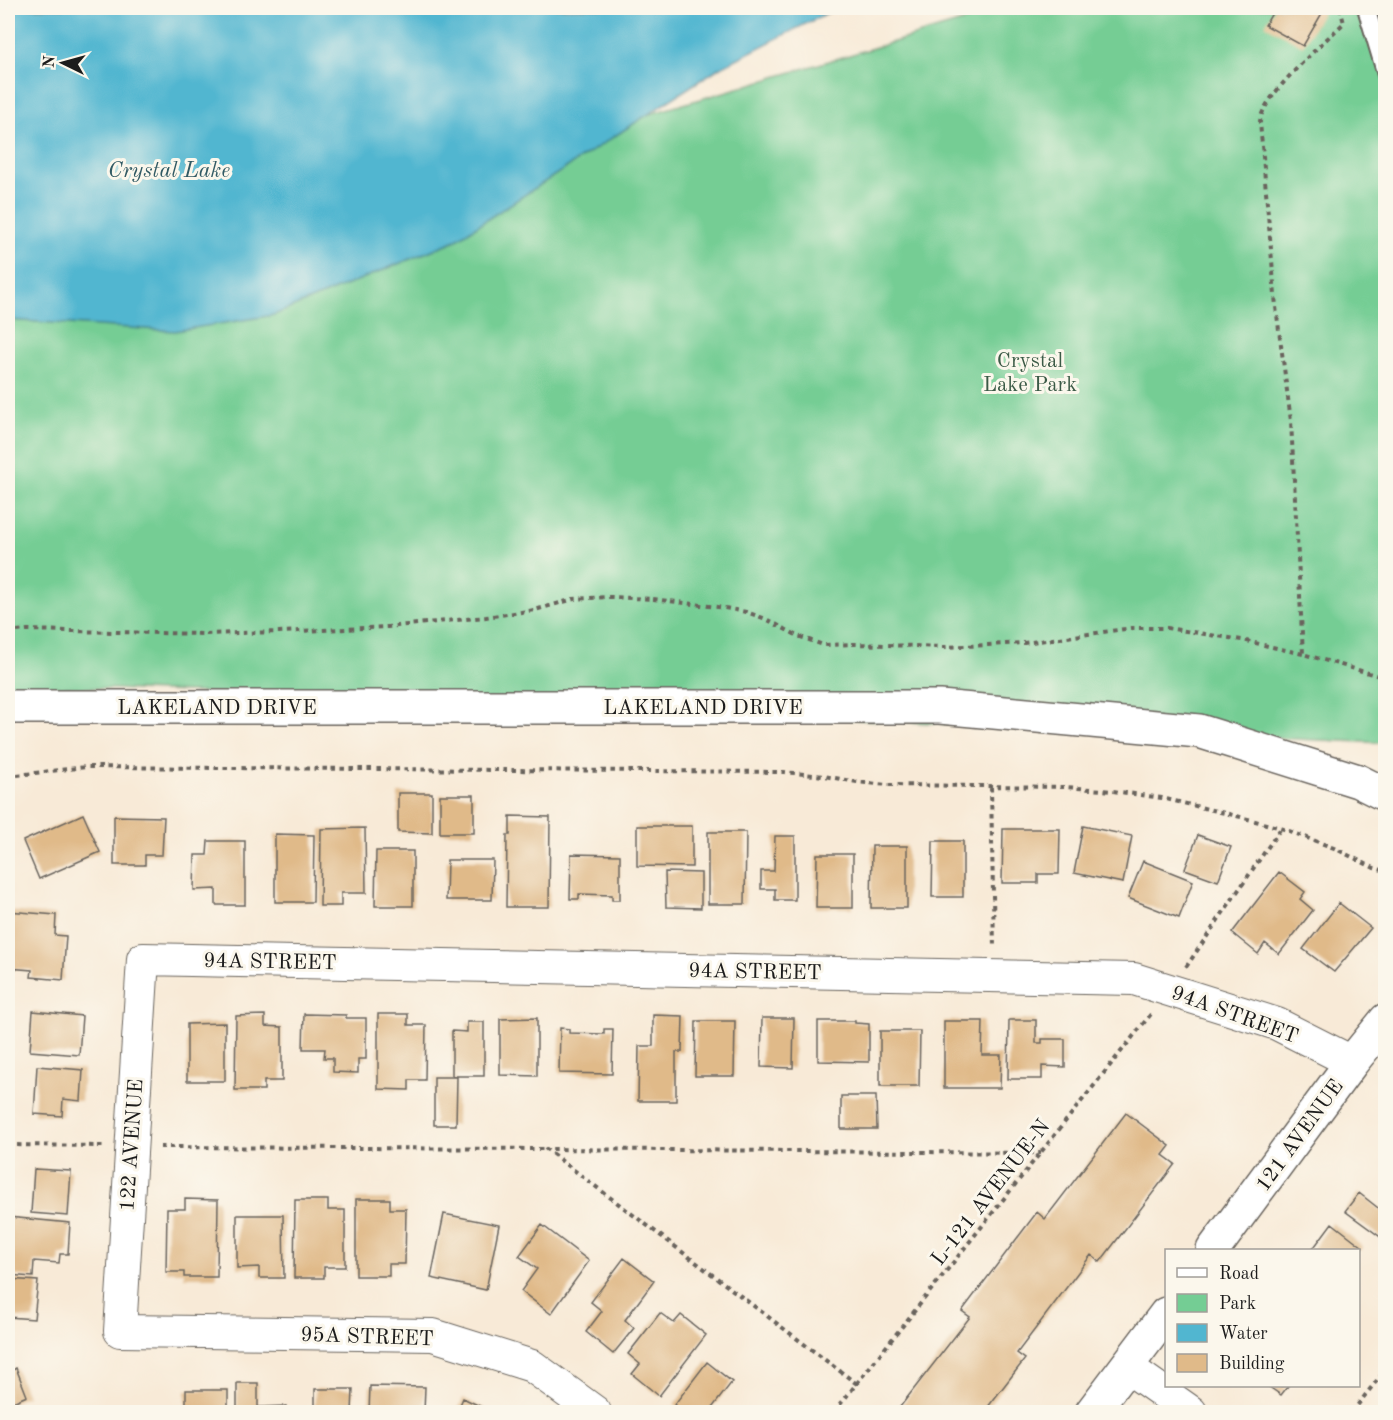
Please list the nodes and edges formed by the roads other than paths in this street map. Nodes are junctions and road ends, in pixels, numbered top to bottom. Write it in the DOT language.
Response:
graph roads {
  1 [pos="1366,8"];
  2 [pos="1386,75"];
  3 [pos="8,707"];
  4 [pos="1386,795"];
  5 [pos="143,959"];
  6 [pos="1386,1020"];
  7 [pos="1352,1062"];
  8 [pos="1214,1249"];
  9 [pos="1165,1317"];
  10 [pos="120,1330"];
  11 [pos="1127,1367"];
  12 [pos="595,1413"];
  13 [pos="1092,1413"];
  14 [pos="1191,1413"];
  1 -- 2 [label="lane"];
  3 -- 4 [label="street, LAKELAND DRIVE"];
  5 -- 7 [label="street, 94A STREET"];
  5 -- 10 [label="street, 122 AVENUE"];
  6 -- 7 [label="street, 121 AVENUE"];
  7 -- 8 [label="street, 121 AVENUE"];
  9 -- 11 [label="street"];
  10 -- 12 [label="street, 95A STREET"];
  11 -- 13 [label="street"];
  11 -- 14 [label="street"];
}
